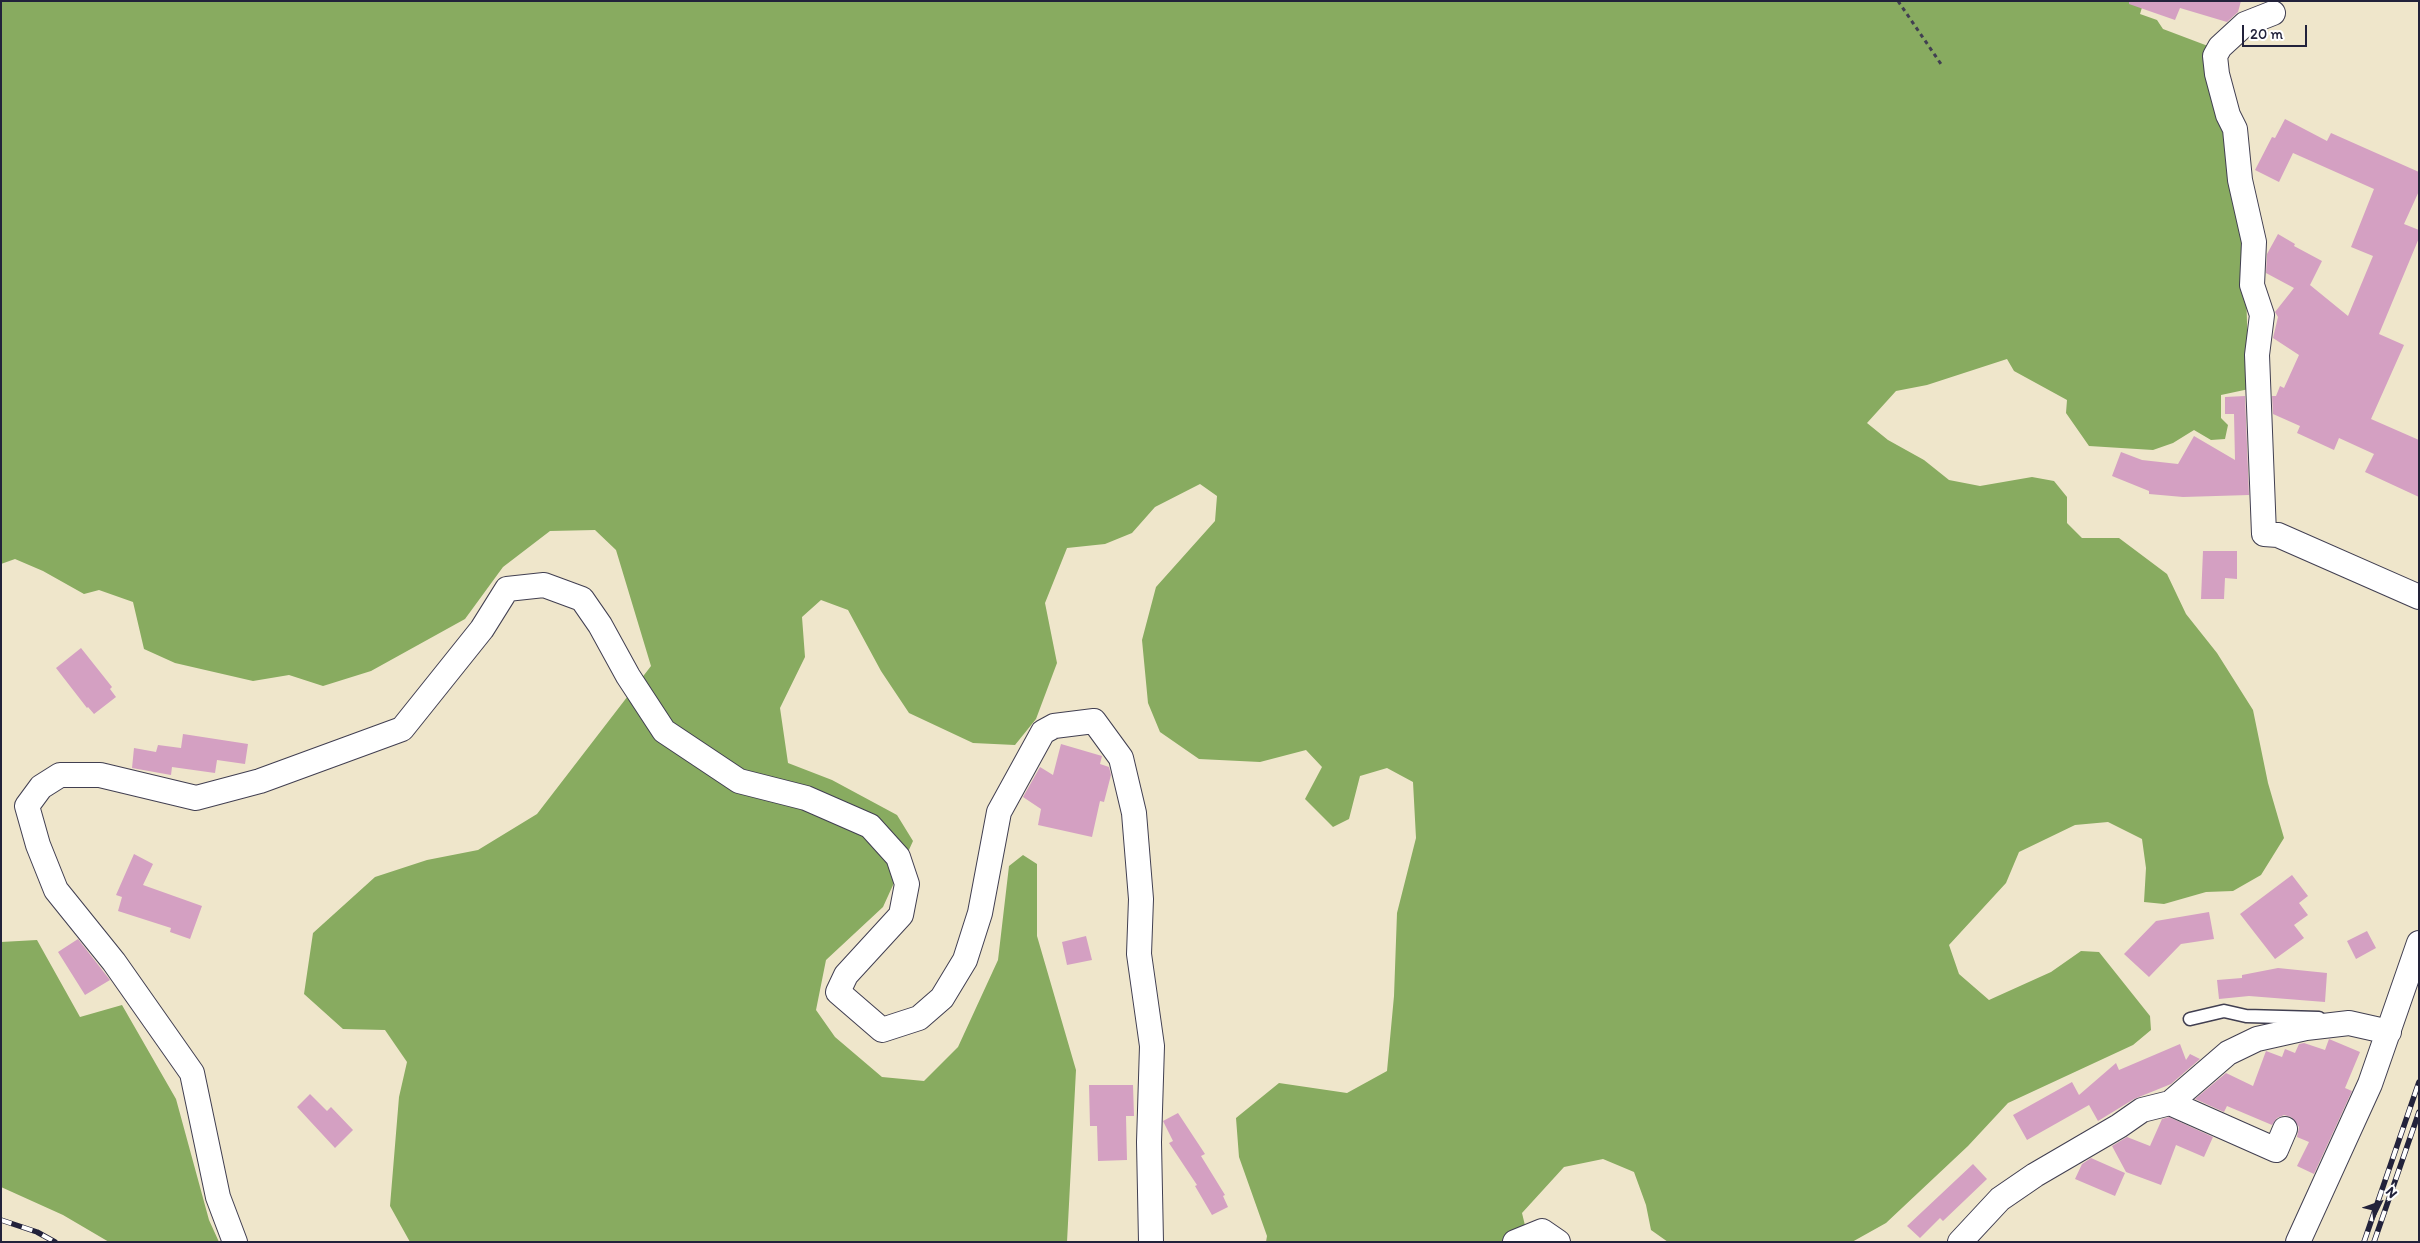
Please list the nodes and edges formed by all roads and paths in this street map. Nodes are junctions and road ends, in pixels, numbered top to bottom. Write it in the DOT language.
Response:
graph roads {
  1 [pos="1898,1"];
  2 [pos="2273,13"];
  3 [pos="1944,67"];
  4 [pos="2419,597"];
  5 [pos="2419,943"];
  6 [pos="2190,1019"];
  7 [pos="2340,1024"];
  8 [pos="2389,1032"];
  9 [pos="2170,1103"];
  10 [pos="2285,1129"];
  11 [pos="235,1242"];
  12 [pos="1151,1242"];
  13 [pos="1515,1242"];
  14 [pos="1558,1242"];
  15 [pos="1960,1242"];
  16 [pos="2298,1242"];
  1 -- 3 [label="path"];
  2 -- 4 [label="street"];
  5 -- 8 [label="street"];
  6 -- 7 [label="lane"];
  7 -- 8 [label="street"];
  7 -- 9 [label="street"];
  8 -- 16 [label="street"];
  9 -- 10 [label="street"];
  9 -- 15 [label="street"];
  11 -- 12 [label="street"];
  13 -- 14 [label="street"];
}
